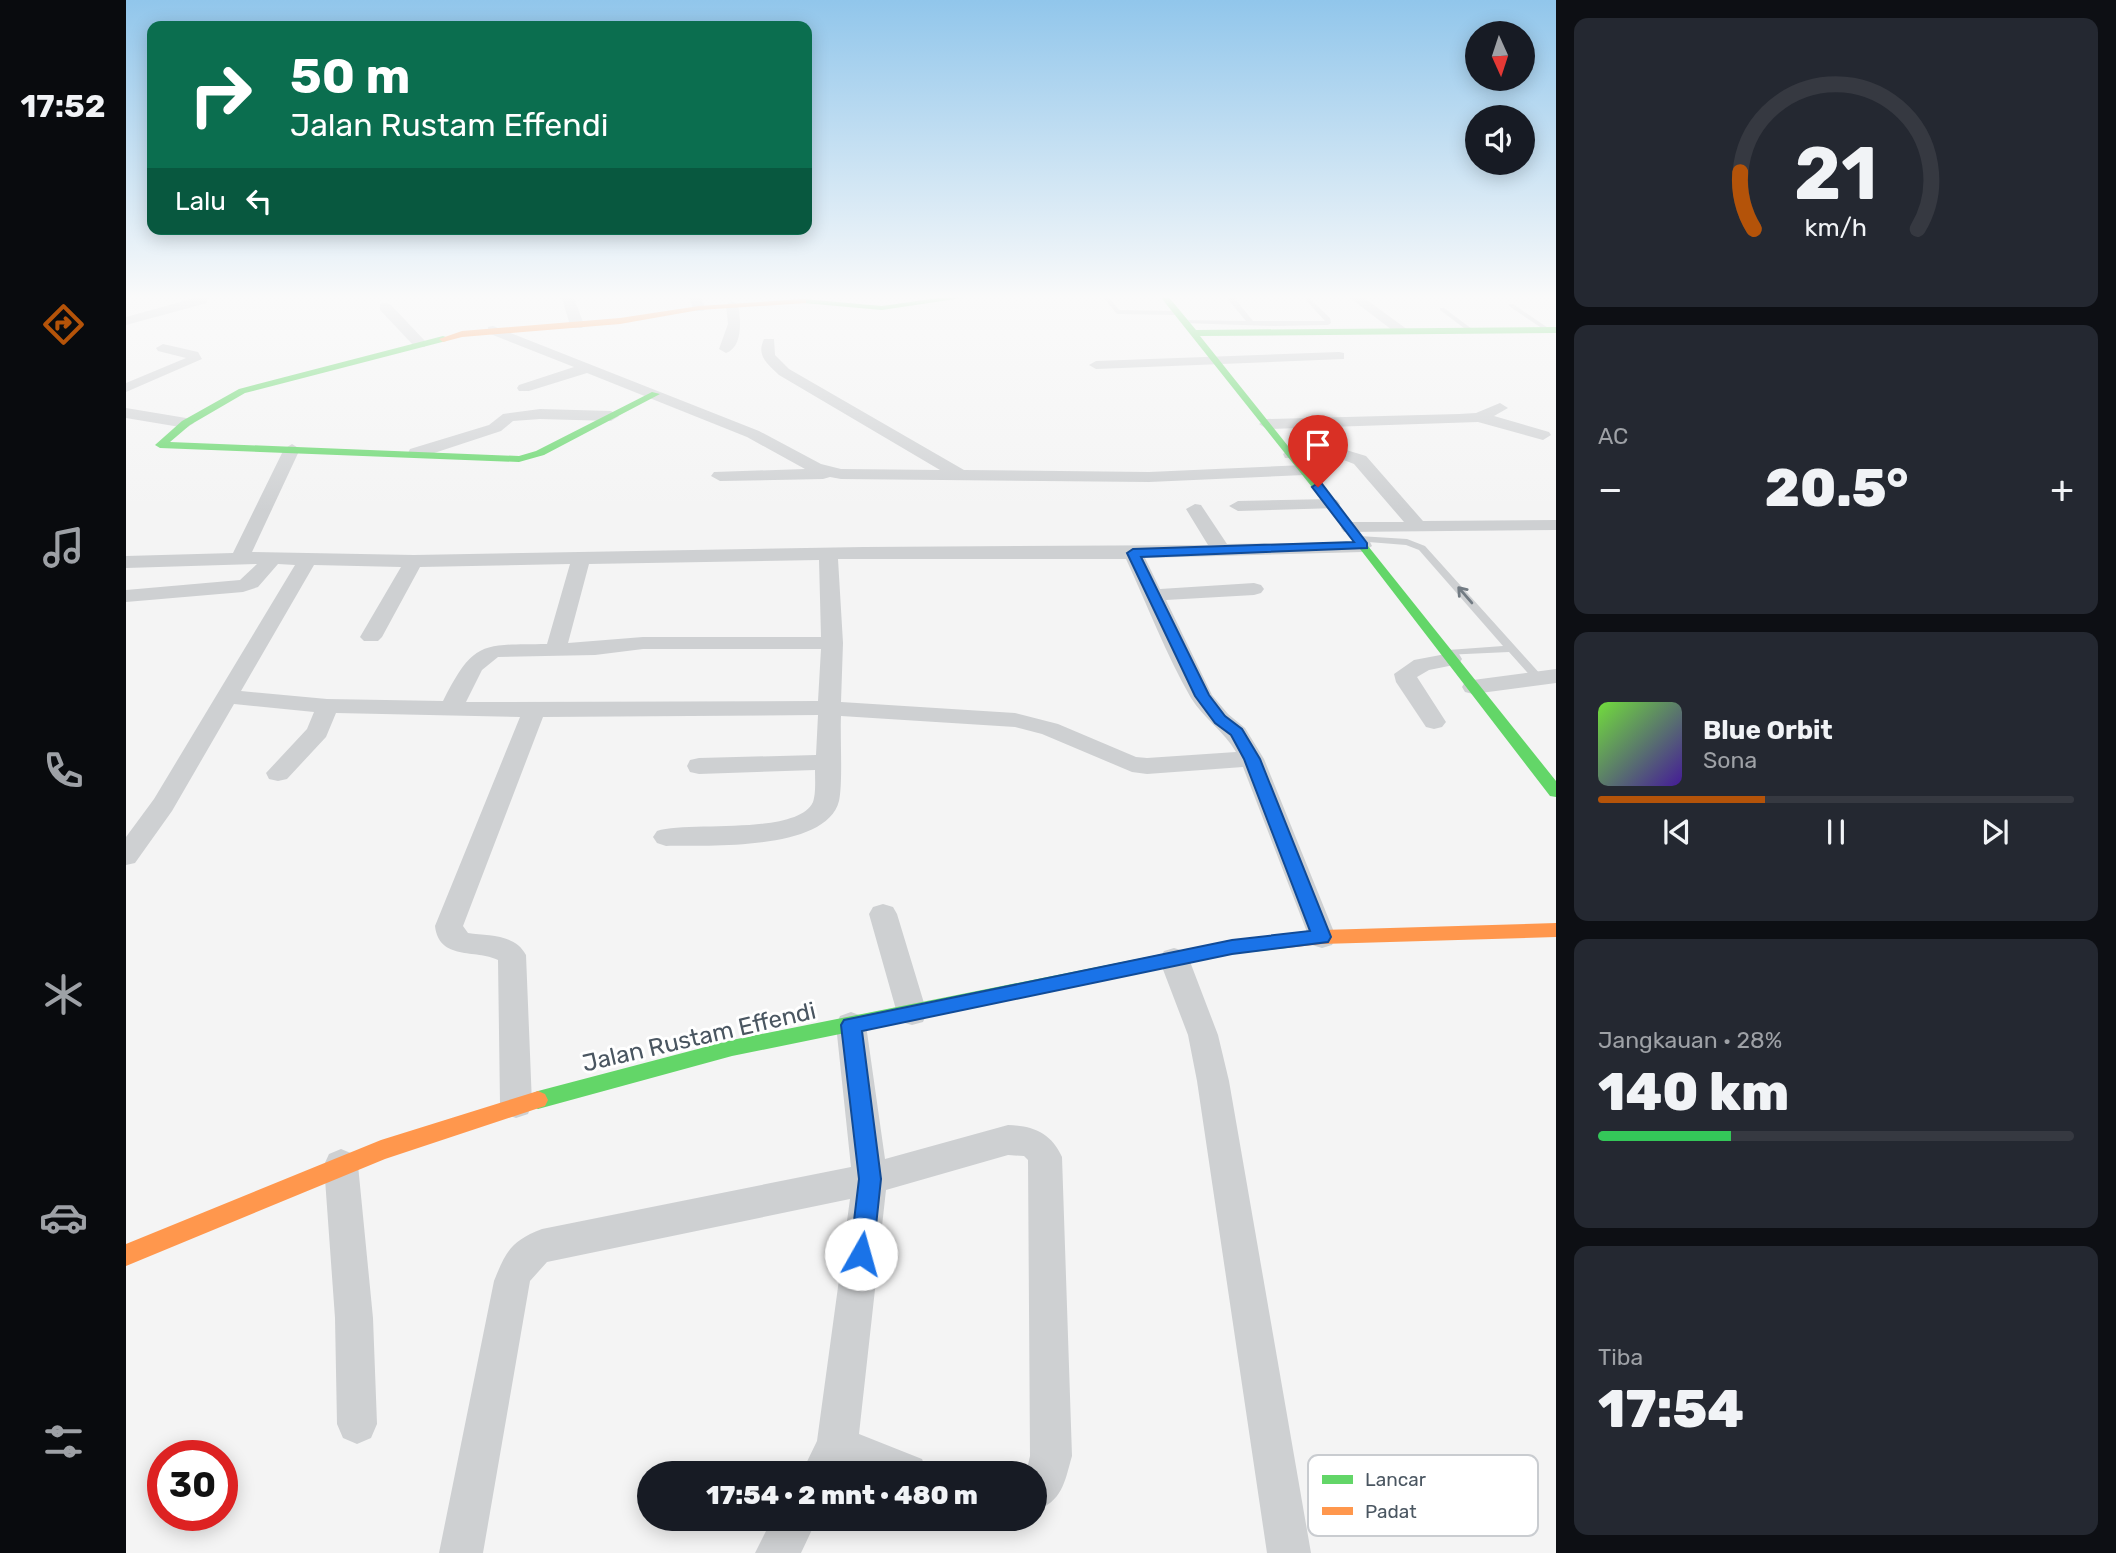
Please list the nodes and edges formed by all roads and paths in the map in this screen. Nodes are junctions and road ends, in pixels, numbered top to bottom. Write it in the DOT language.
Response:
graph roads {
  1 [pos="175,367"];
  2 [pos="331,367"];
  3 [pos="779,367"];
  4 [pos="1221,367"];
  5 [pos="587,368"];
  6 [pos="126,388"];
  7 [pos="524,388"];
  8 [pos="655,394"];
  9 [pos="1500,408"];
  10 [pos="126,414"];
  11 [pos="611,416"];
  12 [pos="1479,417"];
  13 [pos="186,423"];
  14 [pos="1267,424"];
  15 [pos="1544,435"];
  16 [pos="292,449"];
  17 [pos="416,453"];
  18 [pos="1291,454"];
  19 [pos="1304,470"];
  20 [pos="841,474"];
  21 [pos="958,474"];
  22 [pos="720,476"];
  23 [pos="1331,504"];
  24 [pos="1238,506"];
  25 [pos="1195,509"];
  26 [pos="1556,525"];
  27 [pos="1418,527"];
  28 [pos="1357,538"];
  29 [pos="1221,550"];
  30 [pos="1133,553"];
  31 [pos="828,554"];
  32 [pos="240,558"];
  33 [pos="272,559"];
  34 [pos="308,559"];
  35 [pos="581,559"];
  36 [pos="415,561"];
  37 [pos="127,565"];
  38 [pos="1254,589"];
  39 [pos="1153,595"];
  40 [pos="126,596"];
  41 [pos="370,637"];
  42 [pos="832,643"];
  43 [pos="1510,646"];
  44 [pos="556,650"];
  45 [pos="1449,656"];
  46 [pos="1547,677"];
  47 [pos="1474,687"];
  48 [pos="227,697"];
  49 [pos="327,706"];
  50 [pos="452,708"];
  51 [pos="828,708"];
  52 [pos="534,710"];
  53 [pos="1434,722"];
  54 [pos="1252,759"];
  55 [pos="828,762"];
  56 [pos="699,765"];
  57 [pos="278,773"];
  58 [pos="1556,792"];
  59 [pos="666,837"];
  60 [pos="126,856"];
  61 [pos="883,914"];
  62 [pos="1556,930"];
  63 [pos="1322,937"];
  64 [pos="1174,959"];
  65 [pos="912,1013"];
  66 [pos="851,1025"];
  67 [pos="516,1104"];
  68 [pos="341,1164"];
  69 [pos="870,1179"];
  70 [pos="126,1255"];
  71 [pos="358,1424"];
  72 [pos="829,1460"];
  73 [pos="1047,1470"];
  74 [pos="789,1531"];
  75 [pos="461,1553"];
  76 [pos="777,1553"];
  77 [pos="1289,1553"];
  1 -- 6 [label="street"];
  2 -- 13 [label="main road"];
  3 -- 21 [label="street"];
  4 -- 14 [label="main road"];
  5 -- 7 [label="street"];
  5 -- 8 [label="street"];
  8 -- 11 [label="main road"];
  8 -- 20 [label="street"];
  9 -- 12 [label="street"];
  10 -- 13 [label="street"];
  11 -- 17 [label="street"];
  11 -- 17 [label="main road"];
  12 -- 14 [label="street"];
  12 -- 15 [label="street"];
  13 -- 16 [label="main road"];
  14 -- 18 [label="main road"];
  16 -- 17 [label="main road"];
  16 -- 32 [label="street"];
  18 -- 19 [label="main road"];
  18 -- 27 [label="street"];
  19 -- 21 [label="street"];
  19 -- 23 [label="main road"];
  20 -- 21 [label="street"];
  20 -- 22 [label="street"];
  23 -- 24 [label="street"];
  23 -- 28 [label="main road"];
  25 -- 29 [label="street"];
  26 -- 27 [label="street"];
  27 -- 28 [label="street"];
  28 -- 29 [label="street"];
  43 -- 28 [label="lane, one-way"];
  28 -- 45 [label="main road"];
  29 -- 30 [label="street"];
  30 -- 31 [label="street"];
  30 -- 39 [label="street"];
  31 -- 35 [label="street"];
  31 -- 42 [label="street"];
  32 -- 33 [label="street"];
  32 -- 37 [label="street"];
  33 -- 34 [label="street"];
  33 -- 40 [label="street"];
  34 -- 36 [label="street"];
  34 -- 48 [label="street"];
  35 -- 36 [label="street"];
  35 -- 44 [label="street"];
  36 -- 41 [label="street"];
  38 -- 39 [label="street"];
  39 -- 54 [label="street"];
  42 -- 44 [label="street"];
  42 -- 51 [label="street"];
  43 -- 45 [label="lane"];
  43 -- 46 [label="lane"];
  44 -- 50 [label="street"];
  45 -- 47 [label="main road"];
  45 -- 53 [label="street"];
  46 -- 47 [label="street"];
  47 -- 58 [label="main road"];
  48 -- 49 [label="street"];
  48 -- 60 [label="street"];
  49 -- 50 [label="street"];
  49 -- 57 [label="street"];
  50 -- 52 [label="street"];
  51 -- 52 [label="street"];
  51 -- 54 [label="street"];
  51 -- 55 [label="street"];
  52 -- 67 [label="street"];
  54 -- 63 [label="street"];
  55 -- 56 [label="street"];
  55 -- 59 [label="street"];
  61 -- 65 [label="street"];
  62 -- 63 [label="main road, Jalan Rustam Effendi"];
  63 -- 64 [label="main road, Jalan Rustam Effendi"];
  64 -- 65 [label="main road, Jalan Rustam Effendi"];
  64 -- 77 [label="street"];
  65 -- 66 [label="main road, Jalan Rustam Effendi"];
  66 -- 67 [label="main road, Jalan Rustam Effendi"];
  66 -- 69 [label="street"];
  67 -- 68 [label="main road, Jalan Rustam Effendi"];
  68 -- 70 [label="main road, Jalan Rustam Effendi"];
  68 -- 71 [label="street"];
  69 -- 72 [label="street"];
  69 -- 73 [label="street"];
  69 -- 75 [label="street"];
  74 -- 76 [label="street"];
}
